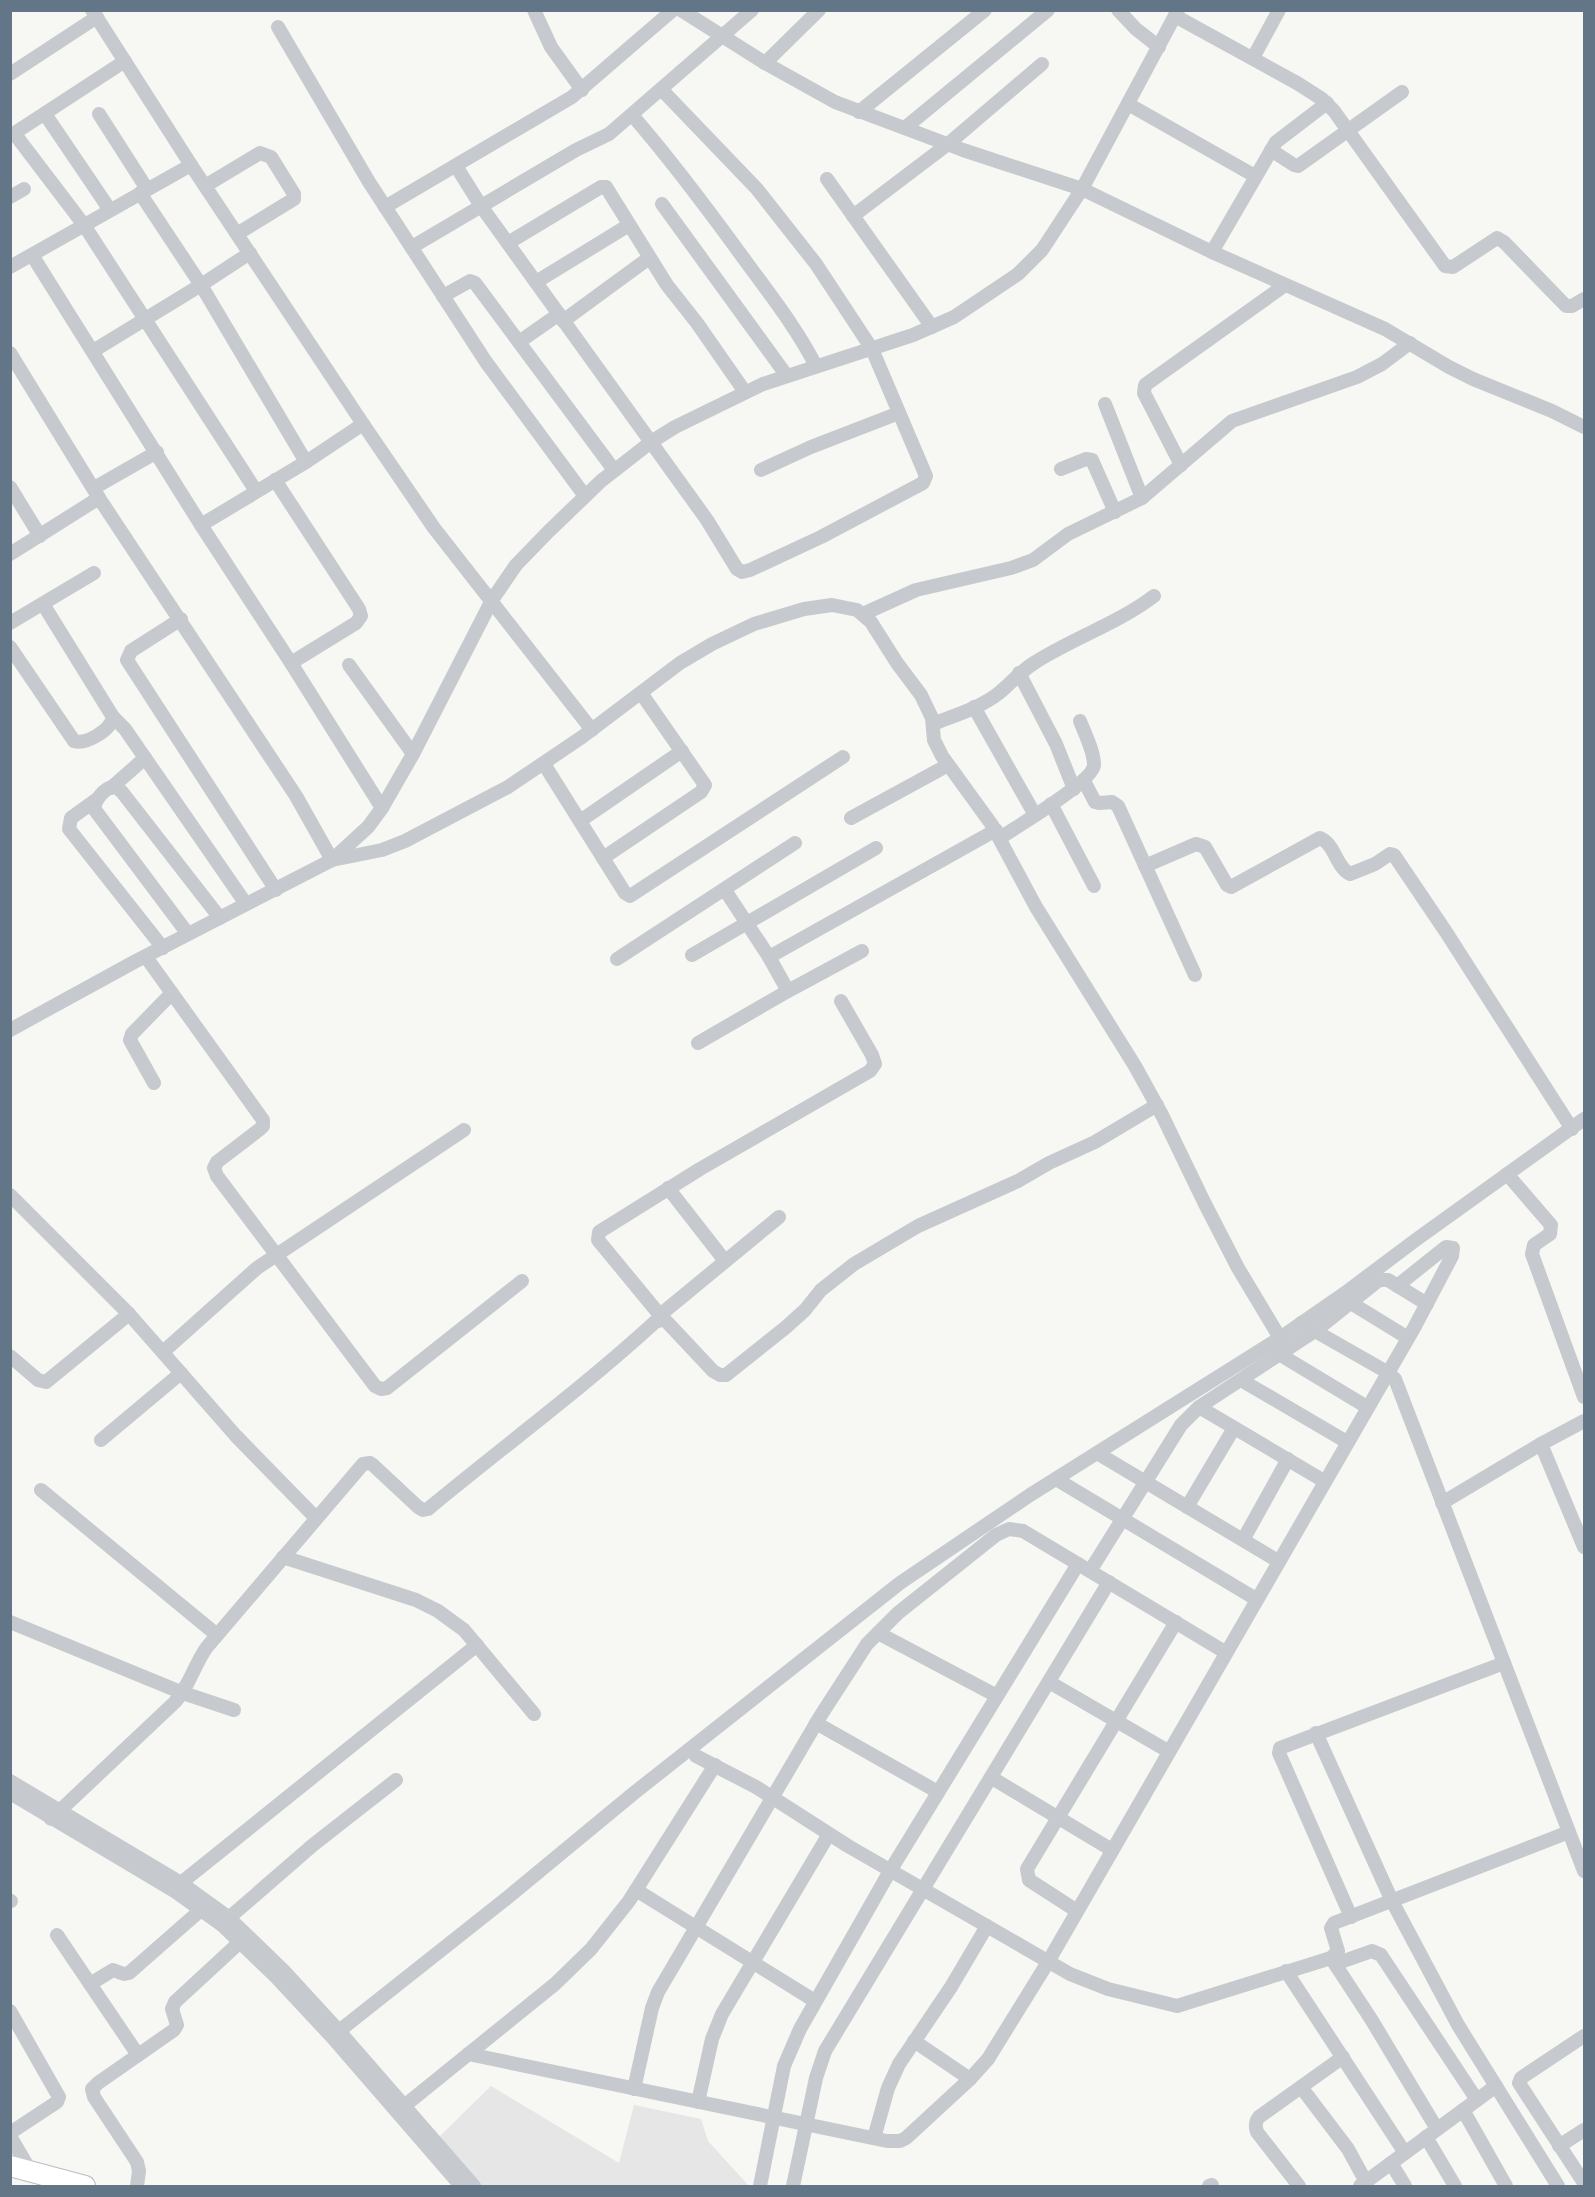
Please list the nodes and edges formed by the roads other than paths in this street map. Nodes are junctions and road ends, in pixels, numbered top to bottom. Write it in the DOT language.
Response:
graph roads {
  1 [pos="534,10"];
  2 [pos="673,10"];
  3 [pos="681,10"];
  4 [pos="752,10"];
  5 [pos="819,10"];
  6 [pos="985,10"];
  7 [pos="1048,10"];
  8 [pos="1118,10"];
  9 [pos="1279,10"];
  10 [pos="1177,13"];
  11 [pos="94,14"];
  12 [pos="278,27"];
  13 [pos="722,36"];
  14 [pos="1159,47"];
  15 [pos="1253,58"];
  16 [pos="125,61"];
  17 [pos="765,63"];
  18 [pos="1042,64"];
  19 [pos="10,74"];
  20 [pos="661,89"];
  21 [pos="582,90"];
  22 [pos="1402,92"];
  23 [pos="1327,103"];
  24 [pos="1128,104"];
  25 [pos="860,112"];
  26 [pos="45,114"];
  27 [pos="99,114"];
  28 [pos="632,115"];
  29 [pos="906,128"];
  30 [pos="1348,130"];
  31 [pos="12,135"];
  32 [pos="948,144"];
  33 [pos="1271,150"];
  34 [pos="191,165"];
  35 [pos="456,166"];
  36 [pos="1256,176"];
  37 [pos="827,179"];
  38 [pos="205,186"];
  39 [pos="24,189"];
  40 [pos="1082,189"];
  41 [pos="143,191"];
  42 [pos="10,197"];
  43 [pos="662,204"];
  44 [pos="481,206"];
  45 [pos="385,207"];
  46 [pos="110,210"];
  47 [pos="854,216"];
  48 [pos="84,225"];
  49 [pos="629,225"];
  50 [pos="237,234"];
  51 [pos="508,243"];
  52 [pos="412,247"];
  53 [pos="1212,252"];
  54 [pos="250,253"];
  55 [pos="32,255"];
  56 [pos="649,258"];
  57 [pos="10,267"];
  58 [pos="536,282"];
  59 [pos="201,285"];
  60 [pos="1285,285"];
  61 [pos="443,296"];
  62 [pos="1584,299"];
  63 [pos="561,317"];
  64 [pos="144,318"];
  65 [pos="932,327"];
  66 [pos="519,342"];
  67 [pos="1410,343"];
  68 [pos="872,349"];
  69 [pos="93,351"];
  70 [pos="10,352"];
  71 [pos="816,366"];
  72 [pos="787,376"];
  73 [pos="745,392"];
  74 [pos="1105,404"];
  75 [pos="899,413"];
  76 [pos="363,424"];
  77 [pos="1584,427"];
  78 [pos="651,442"];
  79 [pos="157,452"];
  80 [pos="306,462"];
  81 [pos="1181,465"];
  82 [pos="1061,469"];
  83 [pos="614,470"];
  84 [pos="761,470"];
  85 [pos="275,480"];
  86 [pos="10,487"];
  87 [pos="256,491"];
  88 [pos="97,493"];
  89 [pos="585,496"];
  90 [pos="1142,498"];
  91 [pos="1115,512"];
  92 [pos="201,525"];
  93 [pos="40,536"];
  94 [pos="10,554"];
  95 [pos="94,573"];
  96 [pos="1154,596"];
  97 [pos="492,600"];
  98 [pos="43,604"];
  99 [pos="863,614"];
  100 [pos="181,619"];
  101 [pos="10,623"];
  102 [pos="10,647"];
  103 [pos="291,663"];
  104 [pos="350,665"];
  105 [pos="1019,673"];
  106 [pos="641,693"];
  107 [pos="974,707"];
  108 [pos="113,717"];
  109 [pos="1080,721"];
  110 [pos="933,724"];
  111 [pos="592,730"];
  112 [pos="682,751"];
  113 [pos="413,754"];
  114 [pos="843,757"];
  115 [pos="145,758"];
  116 [pos="544,764"];
  117 [pos="948,765"];
  118 [pos="1079,785"];
  119 [pos="111,788"];
  120 [pos="96,800"];
  121 [pos="1051,804"];
  122 [pos="382,808"];
  123 [pos="1035,815"];
  124 [pos="851,818"];
  125 [pos="580,821"];
  126 [pos="998,834"];
  127 [pos="795,843"];
  128 [pos="876,848"];
  129 [pos="603,858"];
  130 [pos="332,860"];
  131 [pos="1145,866"];
  132 [pos="1094,886"];
  133 [pos="276,890"];
  134 [pos="725,890"];
  135 [pos="246,903"];
  136 [pos="220,918"];
  137 [pos="748,923"];
  138 [pos="188,934"];
  139 [pos="163,948"];
  140 [pos="862,951"];
  141 [pos="692,955"];
  142 [pos="146,957"];
  143 [pos="769,957"];
  144 [pos="617,959"];
  145 [pos="1195,975"];
  146 [pos="788,991"];
  147 [pos="172,993"];
  148 [pos="841,1001"];
  149 [pos="10,1030"];
  150 [pos="698,1043"];
  151 [pos="154,1083"];
  152 [pos="1157,1105"];
  153 [pos="1584,1119"];
  154 [pos="1572,1129"];
  155 [pos="465,1130"];
  156 [pos="1507,1174"];
  157 [pos="668,1188"];
  158 [pos="10,1195"];
  159 [pos="779,1217"];
  160 [pos="277,1255"];
  161 [pos="725,1261"];
  162 [pos="522,1281"];
  163 [pos="1397,1286"];
  164 [pos="1351,1303"];
  165 [pos="1427,1304"];
  166 [pos="129,1314"];
  167 [pos="662,1318"];
  168 [pos="1301,1323"];
  169 [pos="1315,1331"];
  170 [pos="1280,1338"];
  171 [pos="1408,1338"];
  172 [pos="163,1352"];
  173 [pos="1279,1354"];
  174 [pos="10,1356"];
  175 [pos="1387,1372"];
  176 [pos="181,1374"];
  177 [pos="1241,1380"];
  178 [pos="1584,1397"];
  179 [pos="1199,1407"];
  180 [pos="1367,1407"];
  181 [pos="1584,1421"];
  182 [pos="1234,1428"];
  183 [pos="101,1440"];
  184 [pos="1347,1442"];
  185 [pos="1541,1444"];
  186 [pos="1097,1453"];
  187 [pos="1288,1459"];
  188 [pos="1056,1479"];
  189 [pos="1324,1481"];
  190 [pos="1146,1482"];
  191 [pos="41,1490"];
  192 [pos="1442,1503"];
  193 [pos="1187,1507"];
  194 [pos="316,1518"];
  195 [pos="1122,1520"];
  196 [pos="1243,1540"];
  197 [pos="1584,1547"];
  198 [pos="283,1557"];
  199 [pos="1278,1561"];
  200 [pos="1084,1567"];
  201 [pos="1109,1582"];
  202 [pos="1256,1599"];
  203 [pos="10,1622"];
  204 [pos="1176,1622"];
  205 [pos="878,1633"];
  206 [pos="217,1635"];
  207 [pos="477,1645"];
  208 [pos="1225,1652"];
  209 [pos="1504,1663"];
  210 [pos="1049,1682"];
  211 [pos="183,1693"];
  212 [pos="997,1696"];
  213 [pos="234,1710"];
  214 [pos="534,1714"];
  215 [pos="1116,1721"];
  216 [pos="816,1723"];
  217 [pos="1316,1733"];
  218 [pos="1168,1751"];
  219 [pos="696,1756"];
  220 [pos="715,1766"];
  221 [pos="992,1778"];
  222 [pos="396,1780"];
  223 [pos="10,1781"];
  224 [pos="938,1792"];
  225 [pos="10,1793"];
  226 [pos="773,1798"];
  227 [pos="55,1815"];
  228 [pos="1058,1818"];
  229 [pos="829,1834"];
  230 [pos="1576,1838"];
  231 [pos="1112,1850"];
  232 [pos="890,1871"];
  233 [pos="1584,1871"];
  234 [pos="181,1883"];
  235 [pos="636,1890"];
  236 [pos="924,1890"];
  237 [pos="1392,1901"];
  238 [pos="202,1909"];
  239 [pos="1077,1911"];
  240 [pos="1352,1917"];
  241 [pos="225,1921"];
  242 [pos="696,1926"];
  243 [pos="987,1926"];
  244 [pos="57,1935"];
  245 [pos="240,1942"];
  246 [pos="1333,1960"];
  247 [pos="754,1961"];
  248 [pos="1048,1962"];
  249 [pos="1286,1971"];
  250 [pos="90,1984"];
  251 [pos="815,2001"];
  252 [pos="10,2011"];
  253 [pos="339,2031"];
  254 [pos="1584,2036"];
  255 [pos="914,2042"];
  256 [pos="468,2054"];
  257 [pos="138,2055"];
  258 [pos="1343,2057"];
  259 [pos="970,2079"];
  260 [pos="1496,2086"];
  261 [pos="1301,2087"];
  262 [pos="634,2089"];
  263 [pos="1477,2100"];
  264 [pos="698,2102"];
  265 [pos="400,2109"];
  266 [pos="1463,2110"];
  267 [pos="773,2118"];
  268 [pos="806,2125"];
  269 [pos="1584,2130"];
  270 [pos="1431,2133"];
  271 [pos="10,2134"];
  272 [pos="874,2138"];
  273 [pos="1559,2146"];
  274 [pos="1405,2153"];
  275 [pos="1391,2163"];
  276 [pos="10,2166"];
  277 [pos="31,2172"];
  278 [pos="1584,2183"];
  279 [pos="1363,2184"];
  280 [pos="85,2187"];
  281 [pos="137,2187"];
  282 [pos="461,2187"];
  283 [pos="474,2187"];
  284 [pos="760,2187"];
  285 [pos="793,2187"];
  286 [pos="1299,2187"];
  287 [pos="1405,2187"];
  288 [pos="1455,2187"];
  289 [pos="1506,2187"];
  290 [pos="1558,2187"];
  1 -- 21 [label="street"];
  2 -- 21 [label="street"];
  3 -- 13 [label="street"];
  4 -- 13 [label="street"];
  5 -- 17 [label="street"];
  6 -- 25 [label="street"];
  7 -- 29 [label="street"];
  8 -- 14 [label="street"];
  9 -- 15 [label="street"];
  10 -- 14 [label="street"];
  10 -- 15 [label="street"];
  11 -- 16 [label="street"];
  11 -- 19 [label="street"];
  12 -- 45 [label="street"];
  13 -- 17 [label="street"];
  13 -- 20 [label="street"];
  14 -- 24 [label="street"];
  15 -- 23 [label="street"];
  16 -- 26 [label="street"];
  16 -- 34 [label="street"];
  17 -- 25 [label="street"];
  18 -- 32 [label="street"];
  20 -- 28 [label="street"];
  20 -- 68 [label="street"];
  21 -- 35 [label="street"];
  22 -- 30 [label="street"];
  23 -- 30 [label="street"];
  23 -- 33 [label="street"];
  24 -- 36 [label="street"];
  24 -- 40 [label="street"];
  25 -- 29 [label="street"];
  26 -- 31 [label="street"];
  26 -- 46 [label="street"];
  27 -- 41 [label="street"];
  28 -- 44 [label="street"];
  28 -- 71 [label="street"];
  29 -- 32 [label="street"];
  30 -- 33 [label="street"];
  30 -- 62 [label="street"];
  31 -- 48 [label="street"];
  32 -- 40 [label="street"];
  32 -- 47 [label="street"];
  33 -- 36 [label="street"];
  34 -- 38 [label="street"];
  34 -- 41 [label="street"];
  35 -- 44 [label="street"];
  35 -- 45 [label="street"];
  36 -- 53 [label="street"];
  37 -- 47 [label="street"];
  38 -- 50 [label="street"];
  38 -- 50 [label="street"];
  39 -- 42 [label="street"];
  40 -- 53 [label="street"];
  40 -- 65 [label="street"];
  41 -- 46 [label="street"];
  41 -- 59 [label="street"];
  43 -- 72 [label="street"];
  44 -- 51 [label="street"];
  44 -- 52 [label="street"];
  45 -- 52 [label="street"];
  46 -- 48 [label="street"];
  47 -- 65 [label="street"];
  48 -- 55 [label="street"];
  48 -- 64 [label="street"];
  49 -- 51 [label="street"];
  49 -- 56 [label="street"];
  49 -- 58 [label="street"];
  50 -- 54 [label="street"];
  51 -- 58 [label="street"];
  52 -- 61 [label="street"];
  53 -- 60 [label="street"];
  54 -- 59 [label="street"];
  54 -- 76 [label="street"];
  55 -- 57 [label="street"];
  55 -- 69 [label="street"];
  56 -- 63 [label="street"];
  56 -- 73 [label="street"];
  58 -- 63 [label="street"];
  59 -- 64 [label="street"];
  59 -- 80 [label="street"];
  60 -- 67 [label="street"];
  60 -- 81 [label="street"];
  61 -- 66 [label="street"];
  61 -- 89 [label="street"];
  63 -- 66 [label="street"];
  63 -- 78 [label="street"];
  64 -- 69 [label="street"];
  64 -- 87 [label="street"];
  65 -- 68 [label="street"];
  66 -- 83 [label="street"];
  67 -- 77 [label="street"];
  67 -- 81 [label="street"];
  68 -- 71 [label="street"];
  68 -- 75 [label="street"];
  69 -- 79 [label="street"];
  70 -- 88 [label="street"];
  71 -- 72 [label="street"];
  72 -- 73 [label="street"];
  73 -- 78 [label="street"];
  74 -- 90 [label="street"];
  75 -- 78 [label="street"];
  75 -- 84 [label="street"];
  76 -- 80 [label="street"];
  76 -- 97 [label="street"];
  78 -- 83 [label="street"];
  79 -- 88 [label="street"];
  79 -- 92 [label="street"];
  80 -- 85 [label="street"];
  81 -- 90 [label="street"];
  82 -- 91 [label="street"];
  83 -- 89 [label="street"];
  85 -- 87 [label="street"];
  85 -- 103 [label="street"];
  86 -- 93 [label="street"];
  87 -- 92 [label="street"];
  88 -- 93 [label="street"];
  88 -- 100 [label="street"];
  89 -- 97 [label="street"];
  90 -- 91 [label="street"];
  91 -- 99 [label="street"];
  92 -- 103 [label="street"];
  93 -- 94 [label="street"];
  95 -- 98 [label="street"];
  96 -- 105 [label="street"];
  97 -- 111 [label="street"];
  97 -- 113 [label="street"];
  98 -- 101 [label="street"];
  98 -- 108 [label="street"];
  99 -- 106 [label="street"];
  99 -- 110 [label="street"];
  100 -- 130 [label="street"];
  100 -- 133 [label="street"];
  102 -- 108 [label="street"];
  103 -- 122 [label="street"];
  104 -- 113 [label="street"];
  105 -- 107 [label="street"];
  105 -- 118 [label="street"];
  106 -- 111 [label="street"];
  106 -- 112 [label="street"];
  107 -- 110 [label="street"];
  107 -- 123 [label="street"];
  108 -- 115 [label="street"];
  109 -- 118 [label="street"];
  110 -- 117 [label="street"];
  111 -- 116 [label="street"];
  112 -- 125 [label="street"];
  112 -- 129 [label="street"];
  113 -- 122 [label="street"];
  114 -- 129 [label="street"];
  115 -- 119 [label="street"];
  115 -- 135 [label="street"];
  116 -- 125 [label="street"];
  116 -- 130 [label="street"];
  117 -- 124 [label="street"];
  117 -- 126 [label="street"];
  118 -- 121 [label="street"];
  118 -- 131 [label="street"];
  119 -- 120 [label="street"];
  119 -- 136 [label="street"];
  120 -- 138 [label="street"];
  120 -- 139 [label="street"];
  121 -- 123 [label="street"];
  121 -- 132 [label="street"];
  122 -- 130 [label="street"];
  123 -- 126 [label="street"];
  125 -- 129 [label="street"];
  126 -- 143 [label="street"];
  126 -- 152 [label="street"];
  127 -- 134 [label="street"];
  128 -- 137 [label="street"];
  130 -- 133 [label="street"];
  131 -- 145 [label="street"];
  131 -- 154 [label="street"];
  133 -- 135 [label="street"];
  134 -- 137 [label="street"];
  134 -- 144 [label="street"];
  135 -- 136 [label="street"];
  136 -- 138 [label="street"];
  137 -- 141 [label="street"];
  137 -- 143 [label="street"];
  138 -- 139 [label="street"];
  139 -- 142 [label="street"];
  140 -- 146 [label="street"];
  142 -- 147 [label="street"];
  142 -- 149 [label="street"];
  143 -- 146 [label="street"];
  146 -- 150 [label="street"];
  147 -- 151 [label="street"];
  147 -- 160 [label="street"];
  148 -- 157 [label="street"];
  152 -- 167 [label="street"];
  152 -- 170 [label="street"];
  153 -- 154 [label="street"];
  154 -- 156 [label="street"];
  155 -- 160 [label="street"];
  156 -- 168 [label="street"];
  156 -- 178 [label="street"];
  157 -- 161 [label="street"];
  157 -- 167 [label="street"];
  158 -- 166 [label="street"];
  159 -- 161 [label="street"];
  160 -- 162 [label="street"];
  160 -- 172 [label="street"];
  161 -- 167 [label="street"];
  163 -- 164 [label="street"];
  163 -- 165 [label="street"];
  163 -- 165 [label="street"];
  164 -- 169 [label="street"];
  164 -- 171 [label="street"];
  165 -- 171 [label="street"];
  166 -- 172 [label="street"];
  166 -- 174 [label="street"];
  167 -- 194 [label="street"];
  168 -- 169 [label="street"];
  168 -- 170 [label="street"];
  169 -- 173 [label="street"];
  169 -- 175 [label="street"];
  170 -- 186 [label="street"];
  171 -- 175 [label="street"];
  172 -- 176 [label="street"];
  173 -- 177 [label="street"];
  173 -- 180 [label="street"];
  175 -- 180 [label="street"];
  175 -- 192 [label="street"];
  176 -- 183 [label="street"];
  176 -- 194 [label="street"];
  177 -- 179 [label="street"];
  177 -- 184 [label="street"];
  179 -- 182 [label="street"];
  179 -- 190 [label="street"];
  180 -- 184 [label="street"];
  181 -- 185 [label="street"];
  182 -- 187 [label="street"];
  182 -- 193 [label="street"];
  184 -- 189 [label="street"];
  185 -- 192 [label="street"];
  185 -- 197 [label="street"];
  186 -- 188 [label="street"];
  186 -- 190 [label="street"];
  187 -- 189 [label="street"];
  187 -- 196 [label="street"];
  188 -- 195 [label="street"];
  188 -- 253 [label="street"];
  189 -- 199 [label="street"];
  190 -- 193 [label="street"];
  190 -- 195 [label="street"];
  191 -- 206 [label="street"];
  192 -- 209 [label="street"];
  193 -- 196 [label="street"];
  194 -- 198 [label="street"];
  195 -- 200 [label="street"];
  195 -- 202 [label="street"];
  196 -- 199 [label="street"];
  198 -- 206 [label="street"];
  198 -- 207 [label="street"];
  199 -- 202 [label="street"];
  200 -- 201 [label="street"];
  200 -- 205 [label="street"];
  200 -- 212 [label="street"];
  201 -- 204 [label="street"];
  201 -- 210 [label="street"];
  202 -- 208 [label="street"];
  203 -- 211 [label="street"];
  204 -- 208 [label="street"];
  204 -- 215 [label="street"];
  205 -- 212 [label="street"];
  205 -- 216 [label="street"];
  206 -- 211 [label="street"];
  207 -- 214 [label="street"];
  207 -- 234 [label="street"];
  208 -- 218 [label="street"];
  209 -- 217 [label="street"];
  209 -- 230 [label="street"];
  210 -- 215 [label="street"];
  210 -- 221 [label="street"];
  211 -- 213 [label="street"];
  211 -- 227 [label="street"];
  212 -- 224 [label="street"];
  215 -- 218 [label="street"];
  215 -- 228 [label="street"];
  216 -- 224 [label="street"];
  216 -- 226 [label="street"];
  217 -- 237 [label="street"];
  217 -- 240 [label="street"];
  218 -- 231 [label="street"];
  219 -- 220 [label="street"];
  220 -- 226 [label="street"];
  220 -- 235 [label="street"];
  221 -- 228 [label="street"];
  221 -- 236 [label="street"];
  222 -- 241 [label="street"];
  223 -- 227 [label="street"];
  224 -- 232 [label="street"];
  225 -- 227 [label="street"];
  226 -- 229 [label="street"];
  226 -- 242 [label="street"];
  227 -- 234 [label="street"];
  227 -- 238 [label="street"];
  228 -- 231 [label="street"];
  228 -- 239 [label="street"];
  229 -- 232 [label="street"];
  229 -- 247 [label="street"];
  230 -- 233 [label="street"];
  230 -- 237 [label="street"];
  231 -- 239 [label="street"];
  232 -- 236 [label="street"];
  232 -- 251 [label="street"];
  234 -- 241 [label="street"];
  235 -- 242 [label="street"];
  235 -- 256 [label="street"];
  236 -- 243 [label="street"];
  236 -- 268 [label="street"];
  237 -- 240 [label="street"];
  237 -- 260 [label="street"];
  238 -- 241 [label="street"];
  238 -- 250 [label="street"];
  239 -- 248 [label="street"];
  240 -- 246 [label="street"];
  241 -- 245 [label="street"];
  241 -- 253 [label="street"];
  242 -- 247 [label="street"];
  242 -- 262 [label="street"];
  243 -- 248 [label="street"];
  243 -- 255 [label="street"];
  244 -- 250 [label="street"];
  245 -- 257 [label="street"];
  245 -- 265 [label="street"];
  246 -- 249 [label="street"];
  246 -- 263 [label="street"];
  246 -- 270 [label="street"];
  247 -- 251 [label="street"];
  247 -- 264 [label="street"];
  248 -- 249 [label="street"];
  248 -- 259 [label="street"];
  249 -- 258 [label="street"];
  250 -- 257 [label="street"];
  251 -- 267 [label="street"];
  252 -- 271 [label="street"];
  253 -- 265 [label="street"];
  254 -- 273 [label="street"];
  255 -- 259 [label="street"];
  255 -- 272 [label="street"];
  256 -- 262 [label="street"];
  256 -- 265 [label="street"];
  257 -- 281 [label="street"];
  258 -- 261 [label="street"];
  258 -- 274 [label="street"];
  259 -- 272 [label="street"];
  260 -- 263 [label="street"];
  260 -- 290 [label="street"];
  261 -- 279 [label="street"];
  261 -- 286 [label="street"];
  262 -- 264 [label="street"];
  263 -- 266 [label="street"];
  264 -- 267 [label="street"];
  265 -- 282 [label="street"];
  265 -- 283 [label="street"];
  266 -- 270 [label="street"];
  266 -- 289 [label="street"];
  267 -- 268 [label="street"];
  267 -- 284 [label="street"];
  268 -- 272 [label="street"];
  268 -- 285 [label="street"];
  269 -- 273 [label="street"];
  270 -- 274 [label="street"];
  270 -- 288 [label="street"];
  271 -- 277 [label="street"];
  273 -- 278 [label="street"];
  274 -- 275 [label="street"];
  275 -- 279 [label="street"];
  275 -- 287 [label="street"];
  276 -- 277 [label="highway"];
  277 -- 280 [label="highway"];
}
